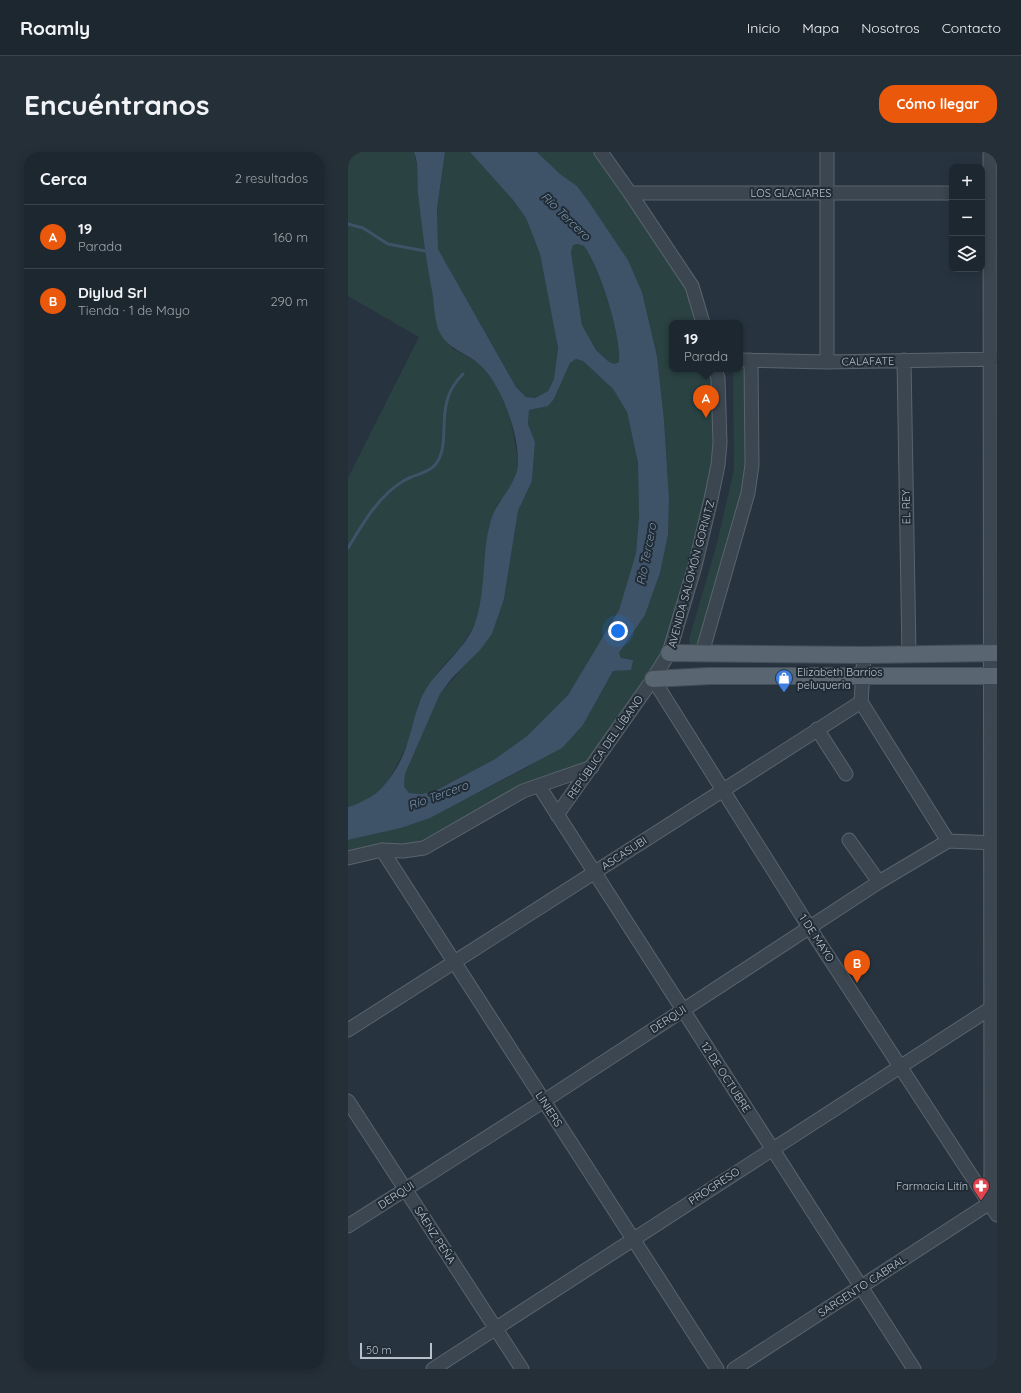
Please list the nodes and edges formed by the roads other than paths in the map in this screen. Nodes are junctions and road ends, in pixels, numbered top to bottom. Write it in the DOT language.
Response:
graph roads {
  1 [pos="601,152"];
  2 [pos="613,152"];
  3 [pos="827,152"];
  4 [pos="990,152"];
  5 [pos="612,167"];
  6 [pos="630,192"];
  7 [pos="827,193"];
  8 [pos="949,193"];
  9 [pos="990,193"];
  10 [pos="702,320"];
  11 [pos="994,359"];
  12 [pos="745,360"];
  13 [pos="904,360"];
  14 [pos="827,362"];
  15 [pos="716,372"];
  16 [pos="669,653"];
  17 [pos="702,653"];
  18 [pos="994,653"];
  19 [pos="908,654"];
  20 [pos="864,655"];
  21 [pos="994,676"];
  22 [pos="863,677"];
  23 [pos="653,679"];
  24 [pos="861,702"];
  25 [pos="817,729"];
  26 [pos="592,767"];
  27 [pos="846,774"];
  28 [pos="539,786"];
  29 [pos="721,790"];
  30 [pos="556,815"];
  31 [pos="849,840"];
  32 [pos="948,842"];
  33 [pos="994,843"];
  34 [pos="382,850"];
  35 [pos="348,858"];
  36 [pos="594,873"];
  37 [pos="880,882"];
  38 [pos="809,927"];
  39 [pos="455,961"];
  40 [pos="994,1008"];
  41 [pos="682,1009"];
  42 [pos="348,1030"];
  43 [pos="900,1065"];
  44 [pos="348,1101"];
  45 [pos="544,1101"];
  46 [pos="772,1149"];
  47 [pos="994,1172"];
  48 [pos="404,1189"];
  49 [pos="993,1201"];
  50 [pos="997,1215"];
  51 [pos="348,1226"];
  52 [pos="632,1239"];
  53 [pos="861,1287"];
  54 [pos="496,1328"];
  55 [pos="433,1369"];
  56 [pos="522,1369"];
  57 [pos="717,1369"];
  58 [pos="734,1369"];
  59 [pos="914,1369"];
  1 -- 5 [label="street"];
  2 -- 5 [label="street"];
  3 -- 7 [label="street"];
  4 -- 9 [label="street"];
  5 -- 6 [label="street"];
  6 -- 7 [label="street, LOS GLACIARES"];
  6 -- 10 [label="street"];
  7 -- 8 [label="street, LOS GLACIARES"];
  7 -- 14 [label="street"];
  9 -- 11 [label="street"];
  11 -- 13 [label="street, CALAFATE"];
  11 -- 18 [label="street"];
  12 -- 14 [label="street, CALAFATE"];
  12 -- 17 [label="street"];
  13 -- 14 [label="street, CALAFATE"];
  13 -- 19 [label="street, EL REY"];
  15 -- 16 [label="street, AVENIDA SALOMÓN GORNITZ"];
  16 -- 17 [label="main road"];
  16 -- 23 [label="street, AVENIDA SALOMÓN GORNITZ"];
  17 -- 20 [label="main road"];
  18 -- 19 [label="main road"];
  18 -- 21 [label="street"];
  19 -- 20 [label="main road"];
  20 -- 22 [label="street"];
  21 -- 22 [label="main road"];
  21 -- 33 [label="street"];
  22 -- 23 [label="main road"];
  22 -- 24 [label="street"];
  23 -- 26 [label="street, REPÚBLICA DEL LÍBANO"];
  23 -- 29 [label="street, 1 DE MAYO"];
  24 -- 25 [label="street, ASCASUBI"];
  24 -- 32 [label="street"];
  25 -- 27 [label="street"];
  25 -- 29 [label="street, ASCASUBI"];
  26 -- 28 [label="street"];
  26 -- 30 [label="street, REPÚBLICA DEL LÍBANO"];
  28 -- 30 [label="street, 12 DE OCTUBRE"];
  28 -- 34 [label="street"];
  29 -- 36 [label="street, ASCASUBI"];
  29 -- 38 [label="street, 1 DE MAYO"];
  30 -- 36 [label="street, 12 DE OCTUBRE"];
  31 -- 37 [label="street"];
  32 -- 33 [label="street"];
  32 -- 37 [label="street, DERQUI"];
  33 -- 40 [label="street"];
  34 -- 35 [label="street"];
  34 -- 39 [label="street, LINIERS"];
  36 -- 39 [label="street, ASCASUBI"];
  36 -- 41 [label="street, 12 DE OCTUBRE"];
  37 -- 38 [label="street, DERQUI"];
  38 -- 41 [label="street, DERQUI"];
  38 -- 43 [label="street, 1 DE MAYO"];
  39 -- 42 [label="street, ASCASUBI"];
  39 -- 45 [label="street, LINIERS"];
  40 -- 43 [label="street, PROGRESO"];
  40 -- 47 [label="street"];
  41 -- 45 [label="street, DERQUI"];
  41 -- 46 [label="street, 12 DE OCTUBRE"];
  43 -- 46 [label="street, PROGRESO"];
  43 -- 49 [label="street, 1 DE MAYO"];
  44 -- 48 [label="street, SÁENZ PEÑA"];
  45 -- 48 [label="street, DERQUI"];
  45 -- 52 [label="street, LINIERS"];
  46 -- 52 [label="street, PROGRESO"];
  46 -- 53 [label="street, 12 DE OCTUBRE"];
  47 -- 49 [label="street"];
  48 -- 51 [label="street, DERQUI"];
  48 -- 54 [label="street, SÁENZ PEÑA"];
  49 -- 50 [label="street, 1 DE MAYO"];
  49 -- 53 [label="street, SARGENTO CABRAL"];
  52 -- 54 [label="street, PROGRESO"];
  52 -- 57 [label="street, LINIERS"];
  53 -- 58 [label="street, SARGENTO CABRAL"];
  53 -- 59 [label="street, 12 DE OCTUBRE"];
  54 -- 55 [label="street, PROGRESO"];
  54 -- 56 [label="street, SÁENZ PEÑA"];
}
